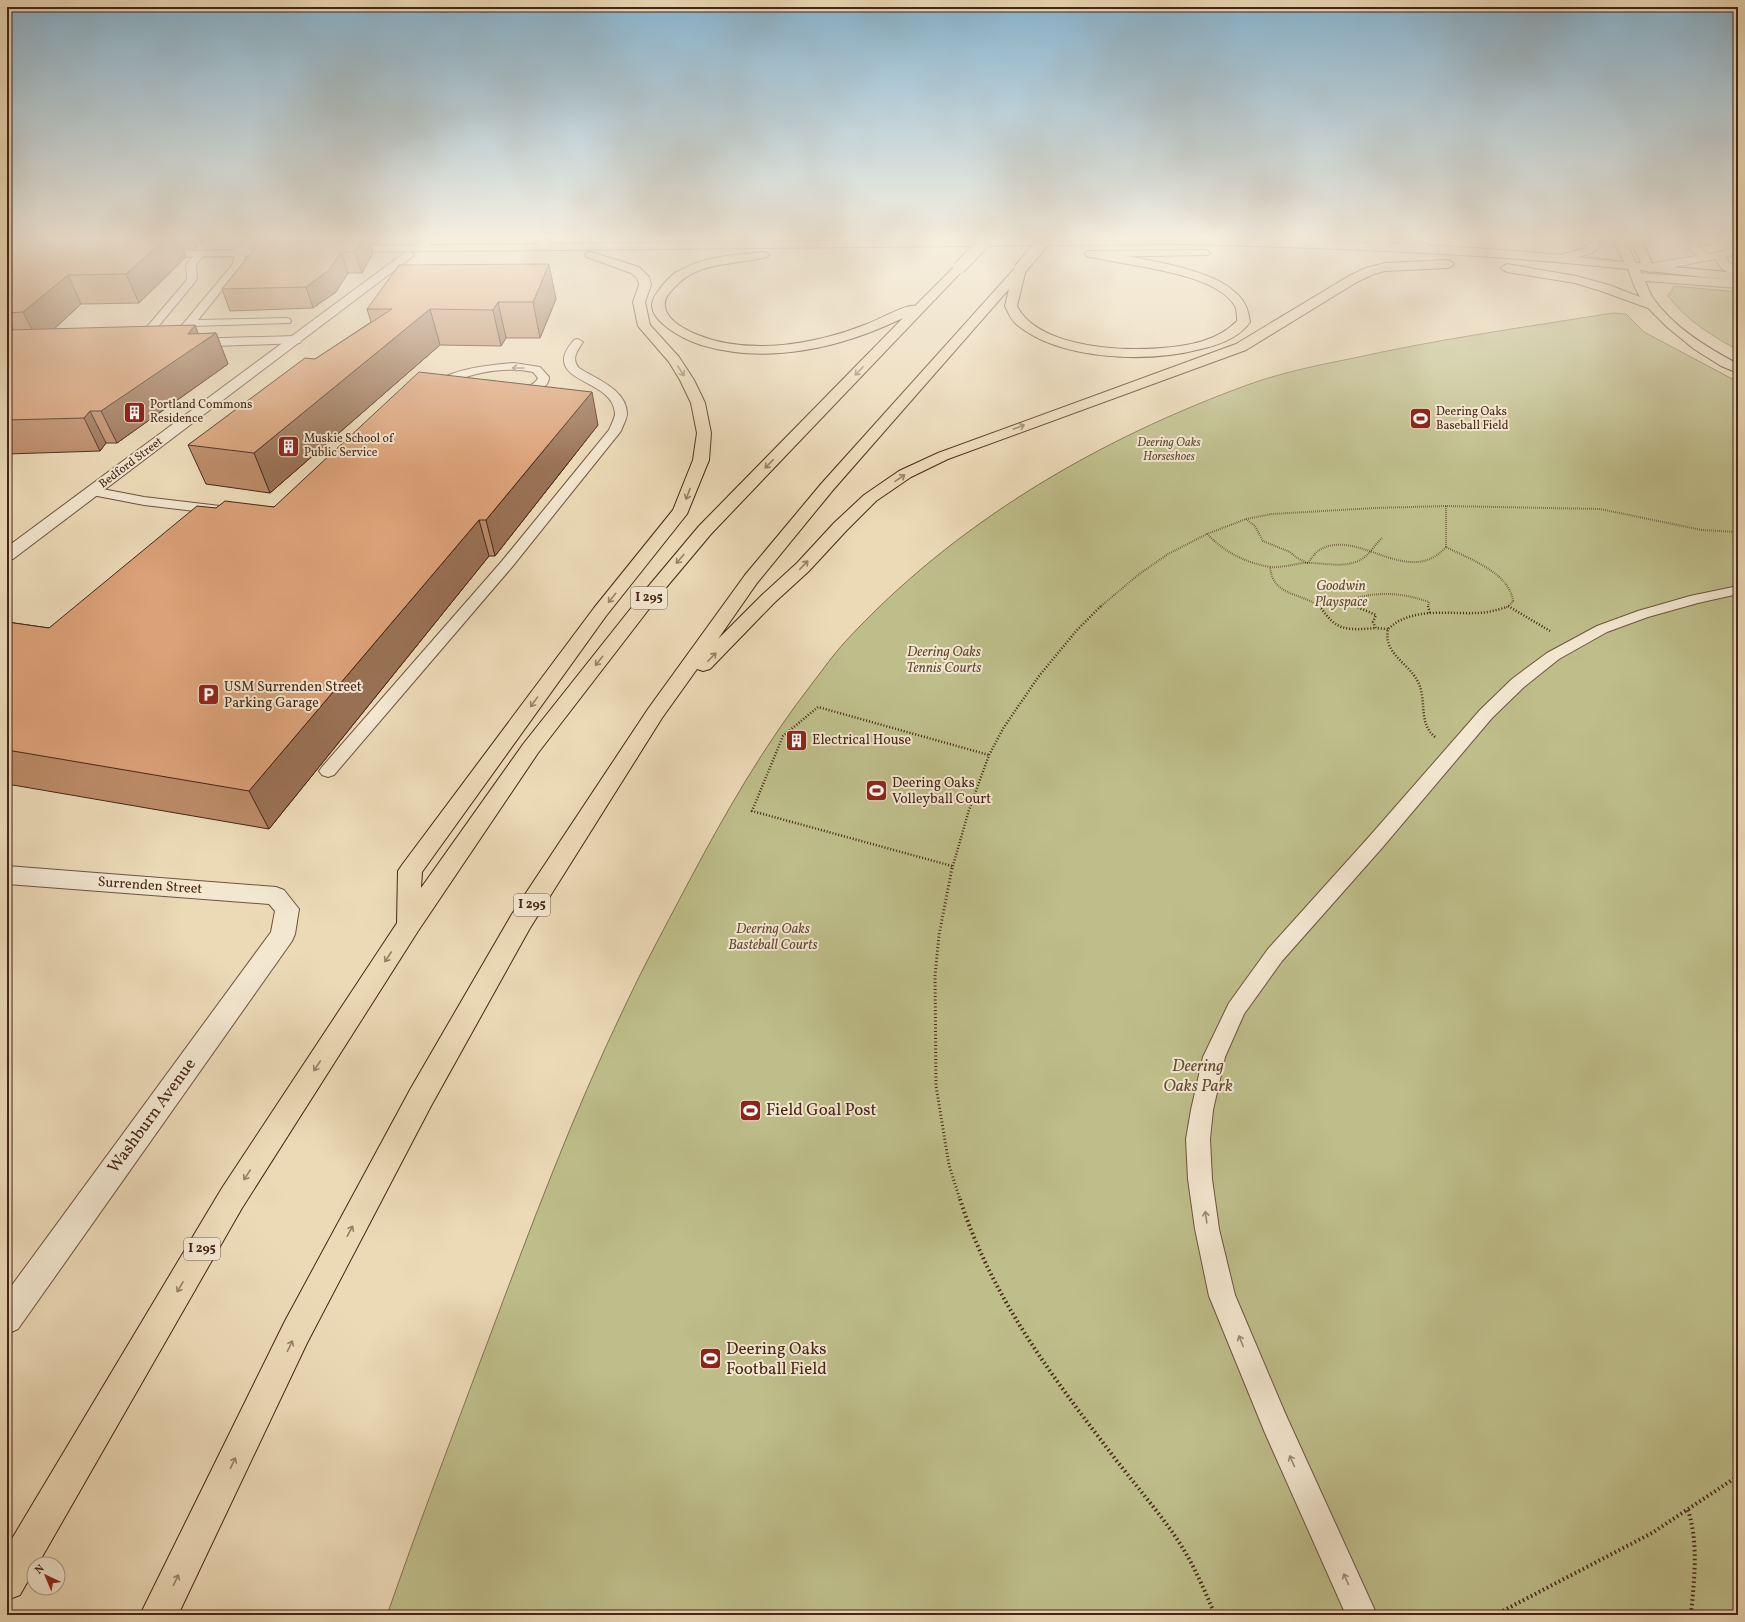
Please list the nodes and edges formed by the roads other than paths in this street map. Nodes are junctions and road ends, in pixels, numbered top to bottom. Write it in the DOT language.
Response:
graph roads {
  1 [pos="162,316"];
  2 [pos="196,316"];
  3 [pos="327,316"];
  4 [pos="642,316"];
  5 [pos="663,316"];
  6 [pos="899,316"];
  7 [pos="914,316"];
  8 [pos="979,316"];
  9 [pos="1016,316"];
  10 [pos="1243,316"];
  11 [pos="1292,316"];
  12 [pos="1663,316"];
  13 [pos="286,321"];
  14 [pos="189,324"];
  15 [pos="295,340"];
  16 [pos="578,342"];
  17 [pos="172,344"];
  18 [pos="122,345"];
  19 [pos="138,345"];
  20 [pos="1738,369"];
  21 [pos="573,370"];
  22 [pos="550,374"];
  23 [pos="450,392"];
  24 [pos="506,392"];
  25 [pos="92,491"];
  26 [pos="236,512"];
  27 [pos="7,555"];
  28 [pos="1738,590"];
  29 [pos="655,714"];
  30 [pos="328,771"];
  31 [pos="7,875"];
  32 [pos="287,909"];
  33 [pos="409,924"];
  34 [pos="7,1318"];
  35 [pos="7,1582"];
  36 [pos="158,1615"];
  37 [pos="1362,1615"];
  1 -- 19 [label="lane"];
  2 -- 14 [label="lane"];
  3 -- 15 [label="street, Bedford Street"];
  4 -- 33 [label="main road, one-way"];
  5 -- 6 [label="main road"];
  7 -- 33 [label="main road, I 295, one-way"];
  8 -- 29 [label="main road, I 295"];
  9 -- 10 [label="main road"];
  29 -- 11 [label="main road, one-way"];
  12 -- 20 [label="main road"];
  13 -- 14 [label="lane"];
  14 -- 17 [label="lane"];
  15 -- 17 [label="street"];
  15 -- 25 [label="street, Bedford Street"];
  16 -- 21 [label="lane"];
  17 -- 19 [label="street"];
  18 -- 19 [label="street"];
  21 -- 22 [label="lane"];
  21 -- 30 [label="lane"];
  22 -- 23 [label="lane, one-way"];
  22 -- 24 [label="lane"];
  25 -- 26 [label="lane"];
  25 -- 27 [label="street, Bedford Street"];
  37 -- 28 [label="lane, one-way"];
  36 -- 29 [label="main road, I 295, one-way"];
  31 -- 32 [label="street, Surrenden Street"];
  32 -- 34 [label="street, Washburn Avenue"];
  33 -- 35 [label="main road, I 295, one-way"];
}
